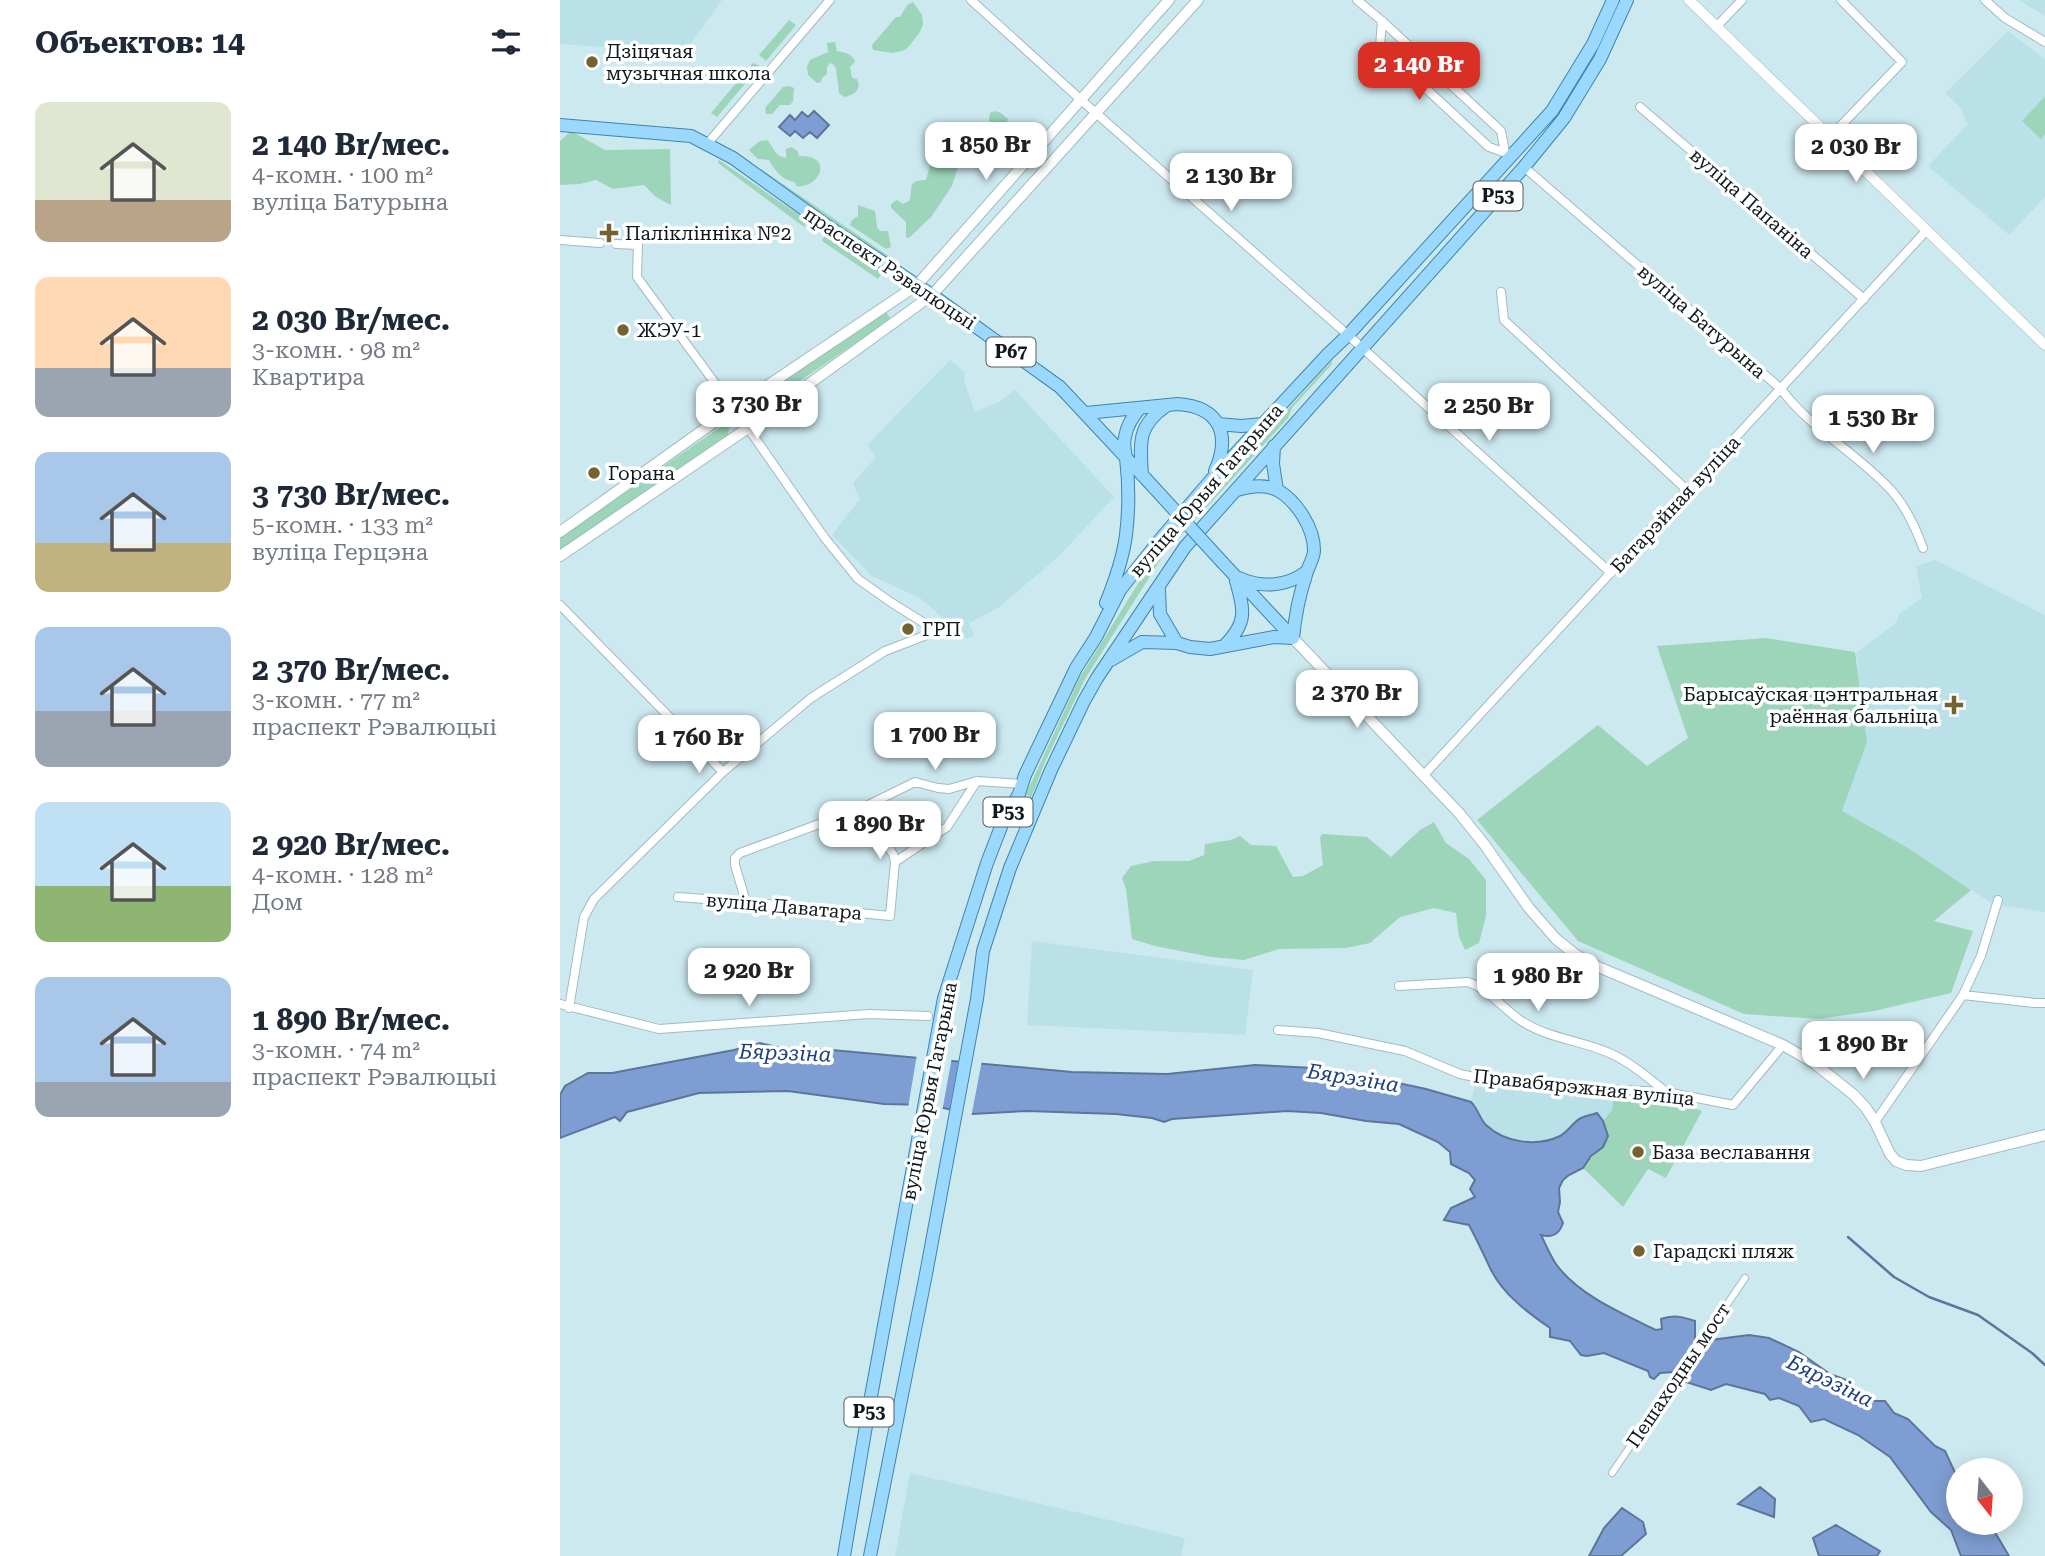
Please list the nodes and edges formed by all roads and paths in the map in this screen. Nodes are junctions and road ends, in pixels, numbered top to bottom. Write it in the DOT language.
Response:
graph roads {
  1 [pos="830,0"];
  2 [pos="971,0"];
  3 [pos="1169,0"];
  4 [pos="1198,0"];
  5 [pos="1357,0"];
  6 [pos="1613,0"];
  7 [pos="1627,0"];
  8 [pos="1689,0"];
  9 [pos="1742,0"];
  10 [pos="1842,0"];
  11 [pos="1985,0"];
  12 [pos="1382,20"];
  13 [pos="1717,26"];
  14 [pos="2045,42"];
  15 [pos="1080,99"];
  16 [pos="1640,107"];
  17 [pos="1097,113"];
  18 [pos="560,125"];
  19 [pos="1830,137"];
  20 [pos="708,143"];
  21 [pos="1508,154"];
  22 [pos="1524,167"];
  23 [pos="1926,231"];
  24 [pos="560,240"];
  25 [pos="600,243"];
  26 [pos="616,244"];
  27 [pos="916,285"];
  28 [pos="1501,292"];
  29 [pos="932,295"];
  30 [pos="1864,299"];
  31 [pos="1348,335"];
  32 [pos="2045,345"];
  33 [pos="1362,348"];
  34 [pos="1781,389"];
  35 [pos="1166,406"];
  36 [pos="734,408"];
  37 [pos="1140,408"];
  38 [pos="1086,413"];
  39 [pos="1218,424"];
  40 [pos="1263,424"];
  41 [pos="748,428"];
  42 [pos="1275,445"];
  43 [pos="1126,457"];
  44 [pos="1144,477"];
  45 [pos="1211,480"];
  46 [pos="1237,490"];
  47 [pos="1278,490"];
  48 [pos="1687,490"];
  49 [pos="560,532"];
  50 [pos="1923,548"];
  51 [pos="560,556"];
  52 [pos="1306,572"];
  53 [pos="1611,573"];
  54 [pos="1235,577"];
  55 [pos="1160,586"];
  56 [pos="560,605"];
  57 [pos="1096,637"];
  58 [pos="1293,638"];
  59 [pos="1177,643"];
  60 [pos="1224,646"];
  61 [pos="1108,662"];
  62 [pos="723,772"];
  63 [pos="1423,776"];
  64 [pos="977,781"];
  65 [pos="1022,784"];
  66 [pos="860,809"];
  67 [pos="895,862"];
  68 [pos="678,897"];
  69 [pos="1997,900"];
  70 [pos="746,902"];
  71 [pos="1399,986"];
  72 [pos="1963,995"];
  73 [pos="2045,1003"];
  74 [pos="564,1006"];
  75 [pos="928,1016"];
  76 [pos="1278,1030"];
  77 [pos="1783,1045"];
  78 [pos="1666,1092"];
  79 [pos="1875,1122"];
  80 [pos="2045,1135"];
  81 [pos="1745,1278"];
  82 [pos="1612,1473"];
  83 [pos="844,1556"];
  84 [pos="870,1556"];
  1 -- 20 [label="street"];
  2 -- 15 [label="street"];
  3 -- 15 [label="main road"];
  4 -- 17 [label="main road"];
  5 -- 12 [label="street"];
  6 -- 21 [label="main road, вуліца Юрыя Гагарына / Р53"];
  7 -- 22 [label="main road, вуліца Юрыя Гагарына / Р53"];
  8 -- 13 [label="street"];
  9 -- 13 [label="street"];
  10 -- 19 [label="street"];
  11 -- 14 [label="street"];
  12 -- 21 [label="street"];
  12 -- 21 [label="street"];
  13 -- 19 [label="street"];
  15 -- 17 [label="street"];
  15 -- 27 [label="main road"];
  16 -- 30 [label="street, вуліца Папаніна"];
  17 -- 29 [label="main road"];
  17 -- 31 [label="street"];
  18 -- 20 [label="main road, праспект Рэвалюцыі / Р67"];
  19 -- 23 [label="street"];
  20 -- 27 [label="main road, праспект Рэвалюцыі / Р67"];
  21 -- 31 [label="main road, вуліца Юрыя Гагарына / Р53"];
  22 -- 33 [label="main road, вуліца Юрыя Гагарына / Р53"];
  22 -- 34 [label="street, вуліца Батурына"];
  23 -- 30 [label="street, Батарэйная вуліца"];
  23 -- 32 [label="street"];
  24 -- 25 [label="street"];
  26 -- 36 [label="street"];
  27 -- 29 [label="main road, праспект Рэвалюцыі / Р67"];
  27 -- 36 [label="main road"];
  28 -- 48 [label="street"];
  29 -- 38 [label="main road, праспект Рэвалюцыі / Р67"];
  29 -- 41 [label="main road"];
  30 -- 34 [label="street, Батарэйная вуліца"];
  31 -- 33 [label="street"];
  31 -- 40 [label="main road, вуліца Юрыя Гагарына / Р53"];
  33 -- 42 [label="main road, вуліца Юрыя Гагарына / Р53"];
  33 -- 53 [label="street"];
  34 -- 48 [label="street, Батарэйная вуліца"];
  34 -- 50 [label="street, вуліца Батурына"];
  35 -- 37 [label="main road"];
  35 -- 39 [label="main road"];
  35 -- 44 [label="main road"];
  36 -- 41 [label="street"];
  36 -- 49 [label="main road"];
  37 -- 38 [label="main road"];
  37 -- 43 [label="main road"];
  38 -- 43 [label="main road, праспект Рэвалюцыі / Р67"];
  39 -- 40 [label="main road"];
  39 -- 45 [label="main road"];
  40 -- 45 [label="main road, вуліца Юрыя Гагарына / Р53"];
  41 -- 51 [label="main road"];
  41 -- 62 [label="street"];
  42 -- 46 [label="main road, вуліца Юрыя Гагарына / Р53"];
  42 -- 47 [label="main road"];
  43 -- 44 [label="main road, праспект Рэвалюцыі / Р67"];
  43 -- 57 [label="main road"];
  44 -- 54 [label="main road, праспект Рэвалюцыі / Р67, bridge"];
  45 -- 57 [label="main road, вуліца Юрыя Гагарына / Р53"];
  46 -- 47 [label="main road"];
  46 -- 55 [label="main road, вуліца Юрыя Гагарына / Р53"];
  47 -- 52 [label="main road"];
  48 -- 53 [label="street, Батарэйная вуліца"];
  52 -- 54 [label="main road"];
  52 -- 58 [label="main road"];
  53 -- 63 [label="street, Батарэйная вуліца"];
  54 -- 58 [label="main road, праспект Рэвалюцыі"];
  54 -- 60 [label="main road, Р67"];
  55 -- 59 [label="main road"];
  55 -- 61 [label="main road, вуліца Юрыя Гагарына / Р53"];
  56 -- 62 [label="street"];
  57 -- 65 [label="main road, вуліца Юрыя Гагарына / Р53"];
  58 -- 60 [label="main road"];
  58 -- 63 [label="main road, праспект Рэвалюцыі"];
  59 -- 60 [label="main road"];
  59 -- 61 [label="main road"];
  61 -- 84 [label="main road, вуліца Юрыя Гагарына / Р53"];
  62 -- 74 [label="street"];
  63 -- 77 [label="main road, праспект Рэвалюцыі"];
  64 -- 65 [label="street"];
  64 -- 66 [label="street"];
  64 -- 67 [label="street"];
  65 -- 83 [label="main road, вуліца Юрыя Гагарына / Р53"];
  66 -- 67 [label="street"];
  66 -- 70 [label="street"];
  67 -- 70 [label="street, вуліца Даватара"];
  68 -- 70 [label="street, вуліца Даватара"];
  69 -- 72 [label="street"];
  71 -- 78 [label="street"];
  72 -- 73 [label="street"];
  72 -- 79 [label="street"];
  74 -- 75 [label="street"];
  76 -- 78 [label="street, Правабярэжная вуліца"];
  77 -- 78 [label="street, Правабярэжная вуліца"];
  77 -- 79 [label="main road, праспект Рэвалюцыі"];
  79 -- 80 [label="main road, праспект Рэвалюцыі"];
  81 -- 82 [label="street, Пешаходны мост"];
}
